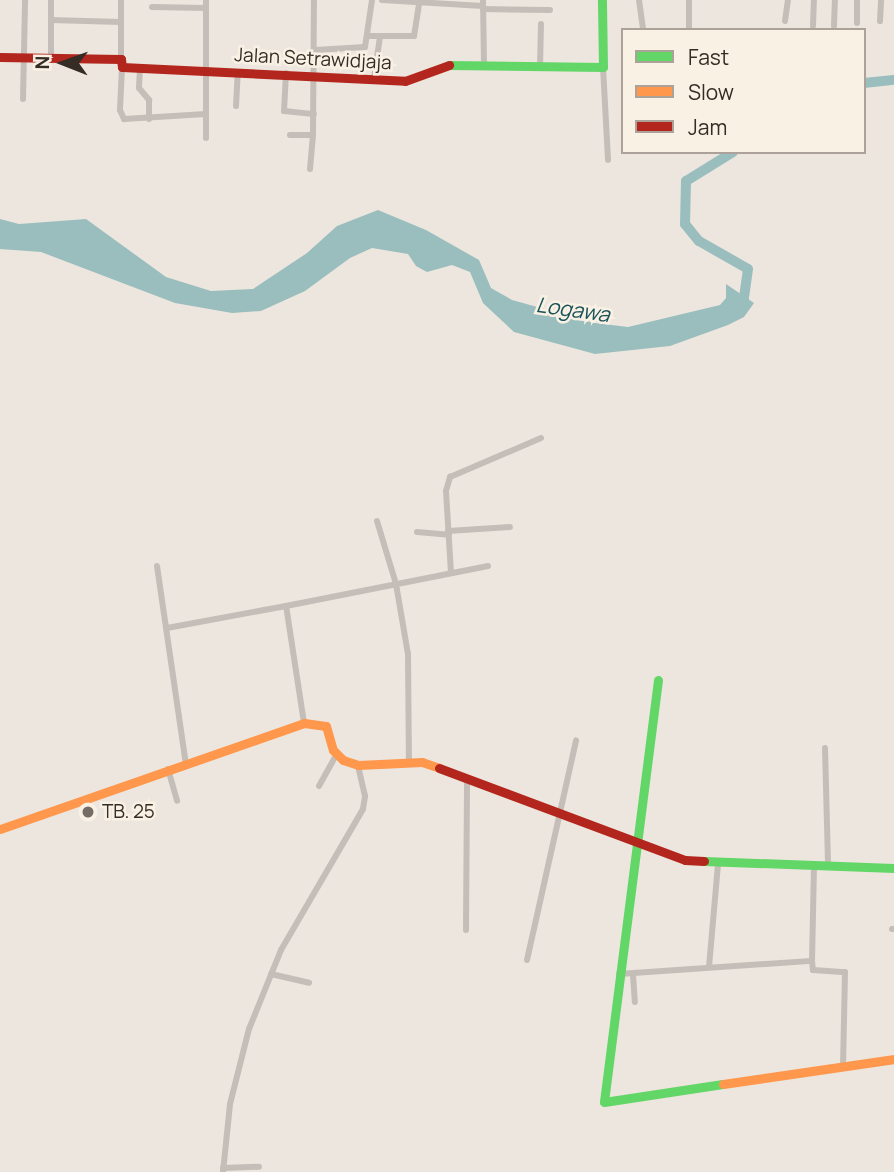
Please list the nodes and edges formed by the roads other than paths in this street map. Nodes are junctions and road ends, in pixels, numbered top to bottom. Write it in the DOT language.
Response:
graph roads {
  1 [pos="25,0"];
  2 [pos="51,0"];
  3 [pos="121,0"];
  4 [pos="314,0"];
  5 [pos="372,0"];
  6 [pos="383,0"];
  7 [pos="602,0"];
  8 [pos="639,0"];
  9 [pos="689,0"];
  10 [pos="788,0"];
  11 [pos="814,0"];
  12 [pos="835,0"];
  13 [pos="858,0"];
  14 [pos="881,0"];
  15 [pos="417,2"];
  16 [pos="206,4"];
  17 [pos="483,5"];
  18 [pos="152,7"];
  19 [pos="550,10"];
  20 [pos="51,20"];
  21 [pos="785,21"];
  22 [pos="880,21"];
  23 [pos="121,22"];
  24 [pos="857,23"];
  25 [pos="541,24"];
  26 [pos="813,26"];
  27 [pos="834,26"];
  28 [pos="643,28"];
  29 [pos="689,28"];
  30 [pos="368,36"];
  31 [pos="380,37"];
  32 [pos="315,50"];
  33 [pos="0,57"];
  34 [pos="23,57"];
  35 [pos="51,59"];
  36 [pos="121,63"];
  37 [pos="484,64"];
  38 [pos="540,67"];
  39 [pos="603,67"];
  40 [pos="140,68"];
  41 [pos="205,72"];
  42 [pos="238,72"];
  43 [pos="286,74"];
  44 [pos="315,75"];
  45 [pos="374,78"];
  46 [pos="23,99"];
  47 [pos="236,106"];
  48 [pos="206,114"];
  49 [pos="314,114"];
  50 [pos="149,119"];
  51 [pos="290,135"];
  52 [pos="313,135"];
  53 [pos="206,138"];
  54 [pos="608,160"];
  55 [pos="310,169"];
  56 [pos="541,438"];
  57 [pos="377,522"];
  58 [pos="510,527"];
  59 [pos="417,532"];
  60 [pos="448,533"];
  61 [pos="157,566"];
  62 [pos="488,566"];
  63 [pos="451,573"];
  64 [pos="396,584"];
  65 [pos="278,599"];
  66 [pos="282,607"];
  67 [pos="167,628"];
  68 [pos="658,680"];
  69 [pos="304,723"];
  70 [pos="576,740"];
  71 [pos="825,748"];
  72 [pos="336,755"];
  73 [pos="409,761"];
  74 [pos="186,764"];
  75 [pos="358,765"];
  76 [pos="168,769"];
  77 [pos="467,778"];
  78 [pos="319,786"];
  79 [pos="177,802"];
  80 [pos="559,816"];
  81 [pos="0,829"];
  82 [pos="637,844"];
  83 [pos="718,864"];
  84 [pos="828,866"];
  85 [pos="814,867"];
  86 [pos="894,868"];
  87 [pos="466,930"];
  88 [pos="527,960"];
  89 [pos="812,961"];
  90 [pos="709,967"];
  91 [pos="271,974"];
  92 [pos="619,974"];
  93 [pos="633,975"];
  94 [pos="309,983"];
  95 [pos="635,1002"];
  96 [pos="894,1059"];
  97 [pos="843,1065"];
  98 [pos="259,1167"];
  99 [pos="223,1170"];
  1 -- 34 [label="street"];
  2 -- 20 [label="street"];
  3 -- 23 [label="street"];
  4 -- 32 [label="street"];
  5 -- 30 [label="street"];
  6 -- 15 [label="street"];
  7 -- 39 [label="street"];
  8 -- 28 [label="street"];
  9 -- 29 [label="street"];
  10 -- 21 [label="street"];
  11 -- 26 [label="street"];
  12 -- 27 [label="street"];
  13 -- 24 [label="street"];
  14 -- 22 [label="street"];
  15 -- 17 [label="street"];
  15 -- 31 [label="street"];
  16 -- 18 [label="street"];
  16 -- 41 [label="street"];
  17 -- 19 [label="street"];
  17 -- 37 [label="street"];
  20 -- 23 [label="street"];
  20 -- 35 [label="street"];
  23 -- 36 [label="street"];
  25 -- 38 [label="street"];
  30 -- 31 [label="street"];
  30 -- 32 [label="street"];
  31 -- 45 [label="street"];
  32 -- 44 [label="street"];
  33 -- 34 [label="street, Jalan Setrawidjaja"];
  34 -- 35 [label="street, Jalan Setrawidjaja"];
  34 -- 46 [label="street"];
  35 -- 36 [label="street, Jalan Setrawidjaja"];
  36 -- 40 [label="street, Jalan Setrawidjaja"];
  36 -- 50 [label="street"];
  37 -- 38 [label="street, Jalan Setrawidjaja"];
  37 -- 45 [label="street, Jalan Setrawidjaja"];
  38 -- 39 [label="street, Jalan Setrawidjaja"];
  39 -- 54 [label="street"];
  40 -- 41 [label="street, Jalan Setrawidjaja"];
  40 -- 50 [label="street"];
  41 -- 42 [label="street, Jalan Setrawidjaja"];
  41 -- 48 [label="street"];
  42 -- 43 [label="street, Jalan Setrawidjaja"];
  42 -- 47 [label="street"];
  43 -- 44 [label="street, Jalan Setrawidjaja"];
  43 -- 49 [label="street"];
  44 -- 45 [label="street, Jalan Setrawidjaja"];
  44 -- 49 [label="street"];
  48 -- 50 [label="street"];
  48 -- 53 [label="street"];
  49 -- 52 [label="street"];
  51 -- 52 [label="street"];
  52 -- 55 [label="street"];
  56 -- 60 [label="street"];
  57 -- 64 [label="street"];
  58 -- 60 [label="street"];
  59 -- 60 [label="street"];
  60 -- 63 [label="street"];
  61 -- 67 [label="street"];
  62 -- 63 [label="street"];
  63 -- 64 [label="street"];
  64 -- 66 [label="street"];
  64 -- 73 [label="street"];
  65 -- 66 [label="street"];
  66 -- 67 [label="street"];
  66 -- 69 [label="street"];
  67 -- 74 [label="street"];
  68 -- 82 [label="street"];
  69 -- 72 [label="street"];
  69 -- 74 [label="street"];
  70 -- 80 [label="street"];
  71 -- 84 [label="street"];
  72 -- 75 [label="street"];
  72 -- 78 [label="street"];
  73 -- 75 [label="street"];
  73 -- 77 [label="street"];
  74 -- 76 [label="street"];
  75 -- 91 [label="street"];
  76 -- 79 [label="street"];
  76 -- 81 [label="street"];
  77 -- 80 [label="street"];
  77 -- 87 [label="street"];
  80 -- 82 [label="street"];
  80 -- 88 [label="street"];
  82 -- 83 [label="street"];
  82 -- 92 [label="street"];
  83 -- 85 [label="street"];
  83 -- 90 [label="street"];
  84 -- 85 [label="street"];
  84 -- 86 [label="street"];
  85 -- 89 [label="street"];
  89 -- 90 [label="street"];
  89 -- 97 [label="street"];
  90 -- 93 [label="street"];
  91 -- 94 [label="street"];
  91 -- 99 [label="street"];
  92 -- 93 [label="street"];
  92 -- 97 [label="street"];
  93 -- 95 [label="street"];
  96 -- 97 [label="street"];
  98 -- 99 [label="street"];
}
